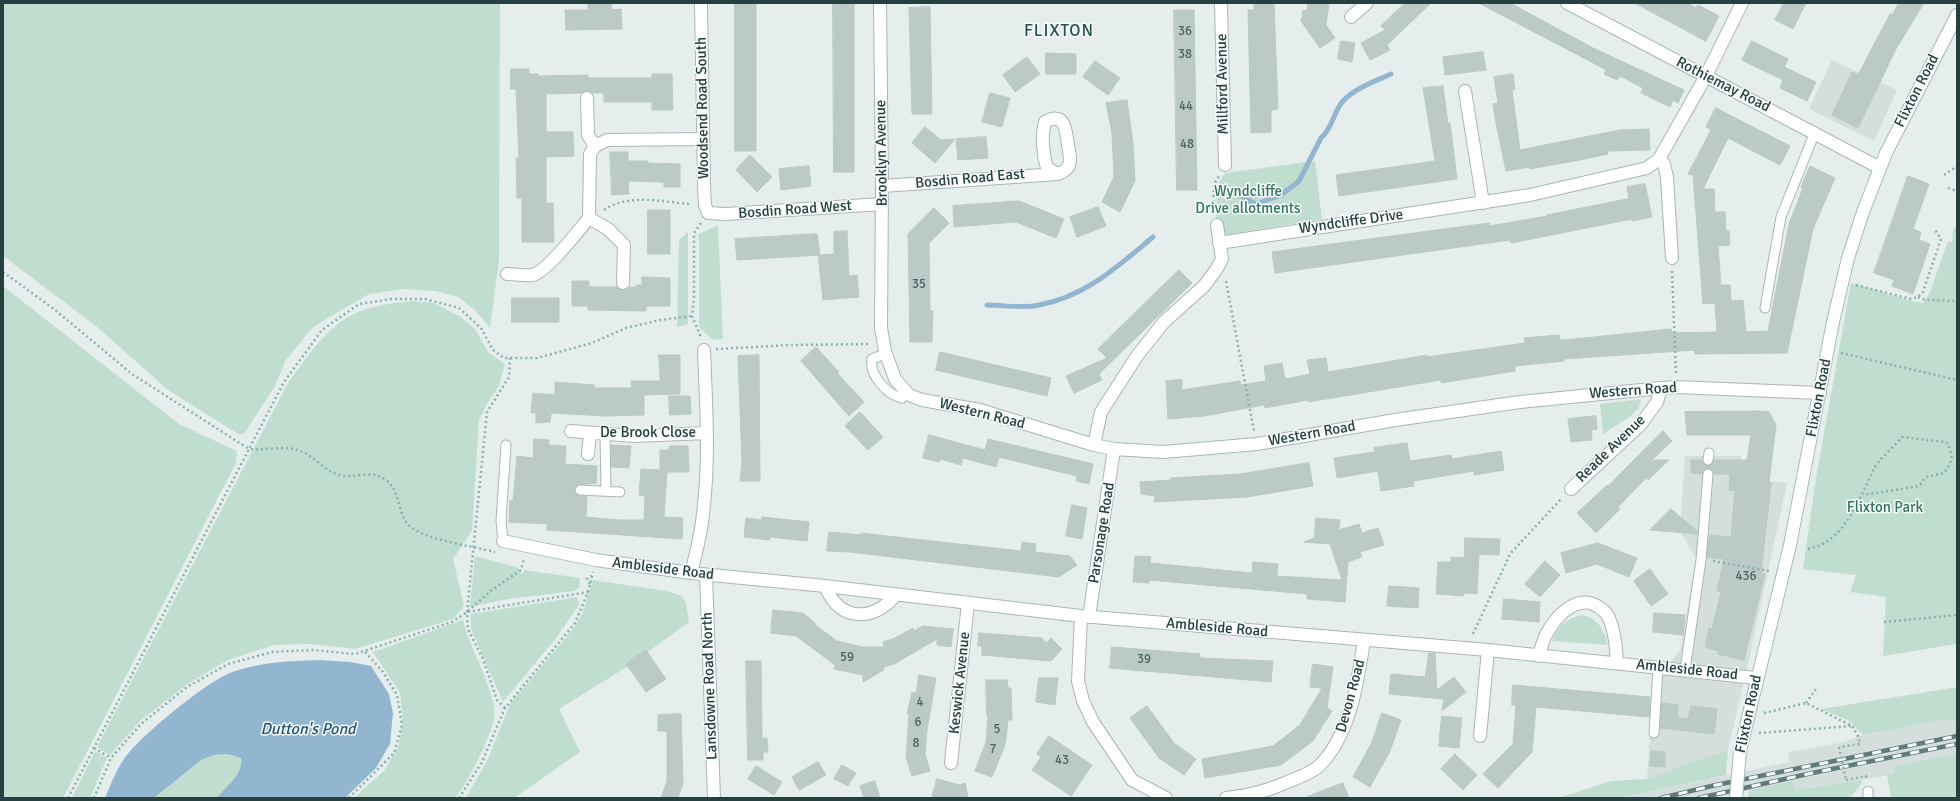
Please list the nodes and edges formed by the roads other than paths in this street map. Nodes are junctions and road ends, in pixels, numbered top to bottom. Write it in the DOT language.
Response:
graph roads {
  1 [pos="701,3"];
  2 [pos="880,3"];
  3 [pos="1221,3"];
  4 [pos="1367,3"];
  5 [pos="1566,3"];
  6 [pos="1742,3"];
  7 [pos="1957,15"];
  8 [pos="1351,16"];
  9 [pos="1706,76"];
  10 [pos="1465,91"];
  11 [pos="587,98"];
  12 [pos="1815,132"];
  13 [pos="703,139"];
  14 [pos="595,146"];
  15 [pos="1659,159"];
  16 [pos="1225,165"];
  17 [pos="1880,168"];
  18 [pos="1058,174"];
  19 [pos="882,186"];
  20 [pos="1483,203"];
  21 [pos="882,204"];
  22 [pos="706,209"];
  23 [pos="592,219"];
  24 [pos="1217,225"];
  25 [pos="1219,243"];
  26 [pos="1672,258"];
  27 [pos="507,274"];
  28 [pos="623,284"];
  29 [pos="881,304"];
  30 [pos="1765,308"];
  31 [pos="704,350"];
  32 [pos="1661,388"];
  33 [pos="1820,393"];
  34 [pos="571,431"];
  35 [pos="590,433"];
  36 [pos="707,433"];
  37 [pos="605,434"];
  38 [pos="506,445"];
  39 [pos="1094,445"];
  40 [pos="1114,449"];
  41 [pos="588,454"];
  42 [pos="1708,474"];
  43 [pos="1571,489"];
  44 [pos="580,490"];
  45 [pos="606,491"];
  46 [pos="620,492"];
  47 [pos="503,541"];
  48 [pos="691,573"];
  49 [pos="706,575"];
  50 [pos="825,586"];
  51 [pos="896,595"];
  52 [pos="968,603"];
  53 [pos="1085,617"];
  54 [pos="1364,640"];
  55 [pos="1488,650"];
  56 [pos="1539,656"];
  57 [pos="1617,663"];
  58 [pos="1658,668"];
  59 [pos="1685,670"];
  60 [pos="1756,678"];
  61 [pos="1654,733"];
  62 [pos="1480,736"];
  63 [pos="951,763"];
  64 [pos="714,798"];
  65 [pos="1166,798"];
  66 [pos="1226,798"];
  67 [pos="1736,798"];
  1 -- 13 [label="street, Woodsend Road South"];
  2 -- 19 [label="street, Brooklyn Avenue"];
  3 -- 16 [label="street, Millford Avenue"];
  4 -- 8 [label="street"];
  5 -- 9 [label="street, Rothiemay Road"];
  6 -- 9 [label="street, Wyndcliffe Drive"];
  7 -- 17 [label="street, Flixton Road"];
  9 -- 12 [label="street, Rothiemay Road"];
  9 -- 15 [label="street, Wyndcliffe Drive"];
  10 -- 20 [label="street"];
  11 -- 14 [label="street"];
  12 -- 17 [label="street, Rothiemay Road"];
  12 -- 30 [label="lane"];
  13 -- 14 [label="street"];
  13 -- 22 [label="street, Woodsend Road South"];
  14 -- 23 [label="street"];
  15 -- 20 [label="street, Wyndcliffe Drive"];
  15 -- 26 [label="street"];
  17 -- 33 [label="street, Flixton Road"];
  18 -- 19 [label="street, Bosdin Road East"];
  19 -- 21 [label="street, Brooklyn Avenue"];
  20 -- 25 [label="street, Wyndcliffe Drive"];
  21 -- 22 [label="street, Bosdin Road West"];
  21 -- 29 [label="street, Brooklyn Avenue"];
  23 -- 27 [label="street"];
  23 -- 28 [label="street"];
  24 -- 25 [label="street"];
  25 -- 39 [label="street"];
  29 -- 39 [label="street, Western Road"];
  31 -- 36 [label="street"];
  32 -- 33 [label="street, Western Road"];
  32 -- 40 [label="street, Western Road"];
  32 -- 43 [label="street, Reade Avenue"];
  33 -- 60 [label="street, Flixton Road"];
  34 -- 35 [label="street, De Brook Close"];
  35 -- 37 [label="street, De Brook Close"];
  35 -- 41 [label="street, De Brook Close"];
  36 -- 37 [label="street, De Brook Close"];
  36 -- 48 [label="street"];
  37 -- 45 [label="lane"];
  38 -- 47 [label="lane"];
  39 -- 40 [label="street, Western Road"];
  40 -- 53 [label="street, Parsonage Road"];
  42 -- 59 [label="lane"];
  44 -- 45 [label="lane"];
  45 -- 46 [label="lane"];
  47 -- 48 [label="street, Ambleside Road"];
  48 -- 49 [label="street, Ambleside Road"];
  49 -- 50 [label="street, Ambleside Road"];
  49 -- 64 [label="street, Lansdowne Road North"];
  50 -- 51 [label="street, Ambleside Road"];
  50 -- 51 [label="street"];
  51 -- 52 [label="street, Ambleside Road"];
  52 -- 53 [label="street, Ambleside Road"];
  52 -- 63 [label="street, Keswick Avenue"];
  53 -- 54 [label="street, Ambleside Road"];
  53 -- 65 [label="street, Parsonage Road"];
  54 -- 55 [label="street, Ambleside Road"];
  54 -- 66 [label="street, Devon Road"];
  55 -- 56 [label="street, Ambleside Road"];
  55 -- 62 [label="street"];
  56 -- 57 [label="street, Ambleside Road"];
  56 -- 57 [label="street, Ambleside Road"];
  57 -- 58 [label="street, Ambleside Road"];
  58 -- 59 [label="street, Ambleside Road"];
  58 -- 61 [label="lane"];
  59 -- 60 [label="street, Ambleside Road"];
  60 -- 67 [label="street, Flixton Road, bridge"];
}
